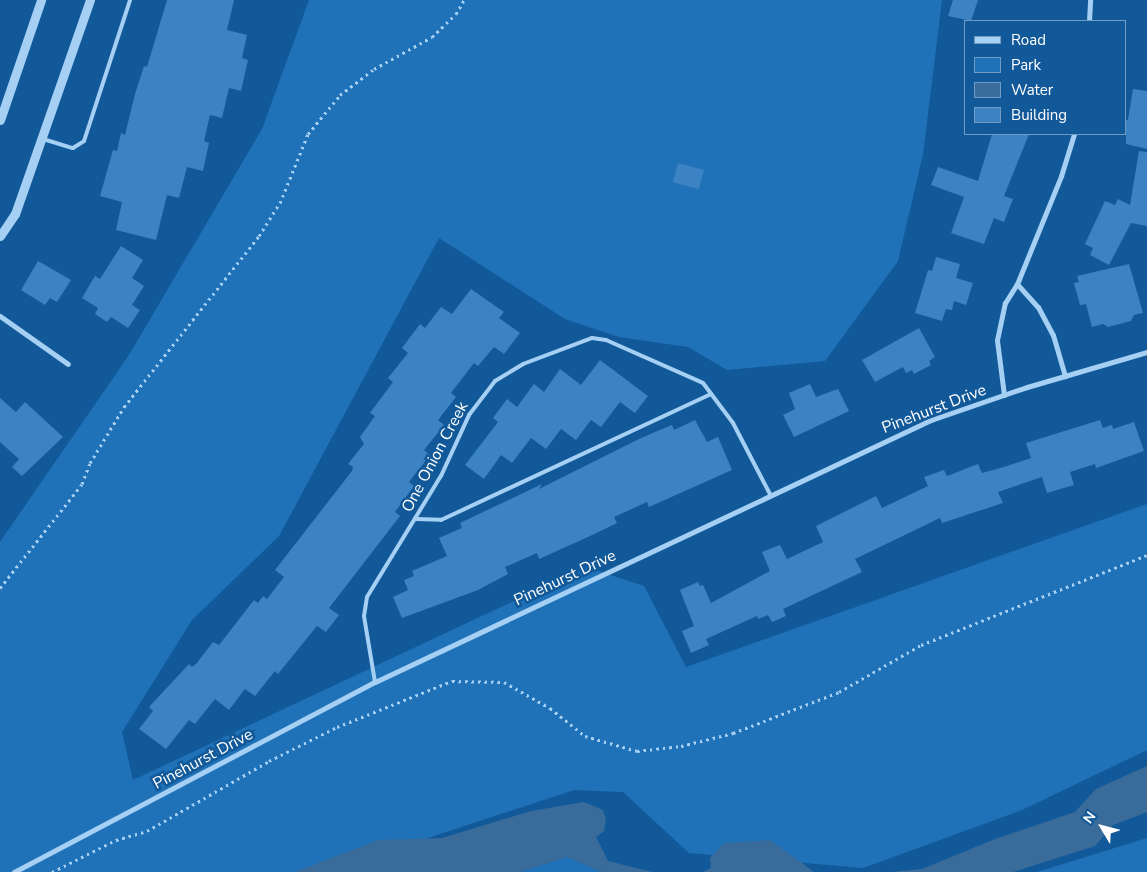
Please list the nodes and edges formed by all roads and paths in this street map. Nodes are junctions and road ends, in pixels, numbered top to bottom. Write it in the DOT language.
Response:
graph roads {
  1 [pos="40,0"];
  2 [pos="90,0"];
  3 [pos="130,0"];
  4 [pos="464,0"];
  5 [pos="1090,0"];
  6 [pos="1089,20"];
  7 [pos="0,120"];
  8 [pos="1074,135"];
  9 [pos="41,139"];
  10 [pos="0,236"];
  11 [pos="1017,284"];
  12 [pos="0,316"];
  13 [pos="1147,352"];
  14 [pos="68,364"];
  15 [pos="1065,376"];
  16 [pos="711,394"];
  17 [pos="1004,395"];
  18 [pos="770,494"];
  19 [pos="416,519"];
  20 [pos="1147,555"];
  21 [pos="0,588"];
  22 [pos="375,682"];
  23 [pos="14,872"];
  24 [pos="52,872"];
  1 -- 7 [label="street"];
  2 -- 9 [label="street"];
  3 -- 9 [label="lane"];
  4 -- 21 [label="path"];
  5 -- 6 [label="street"];
  8 -- 11 [label="street"];
  9 -- 10 [label="street"];
  11 -- 15 [label="street"];
  11 -- 17 [label="street"];
  12 -- 14 [label="street"];
  13 -- 15 [label="street, Pinehurst Drive"];
  15 -- 17 [label="street, Pinehurst Drive"];
  16 -- 18 [label="lane, One Onion Creek"];
  16 -- 19 [label="lane"];
  16 -- 19 [label="lane, One Onion Creek"];
  17 -- 18 [label="street, Pinehurst Drive"];
  18 -- 22 [label="street, Pinehurst Drive"];
  19 -- 22 [label="lane, One Onion Creek"];
  20 -- 24 [label="path"];
  22 -- 23 [label="street, Pinehurst Drive"];
}
